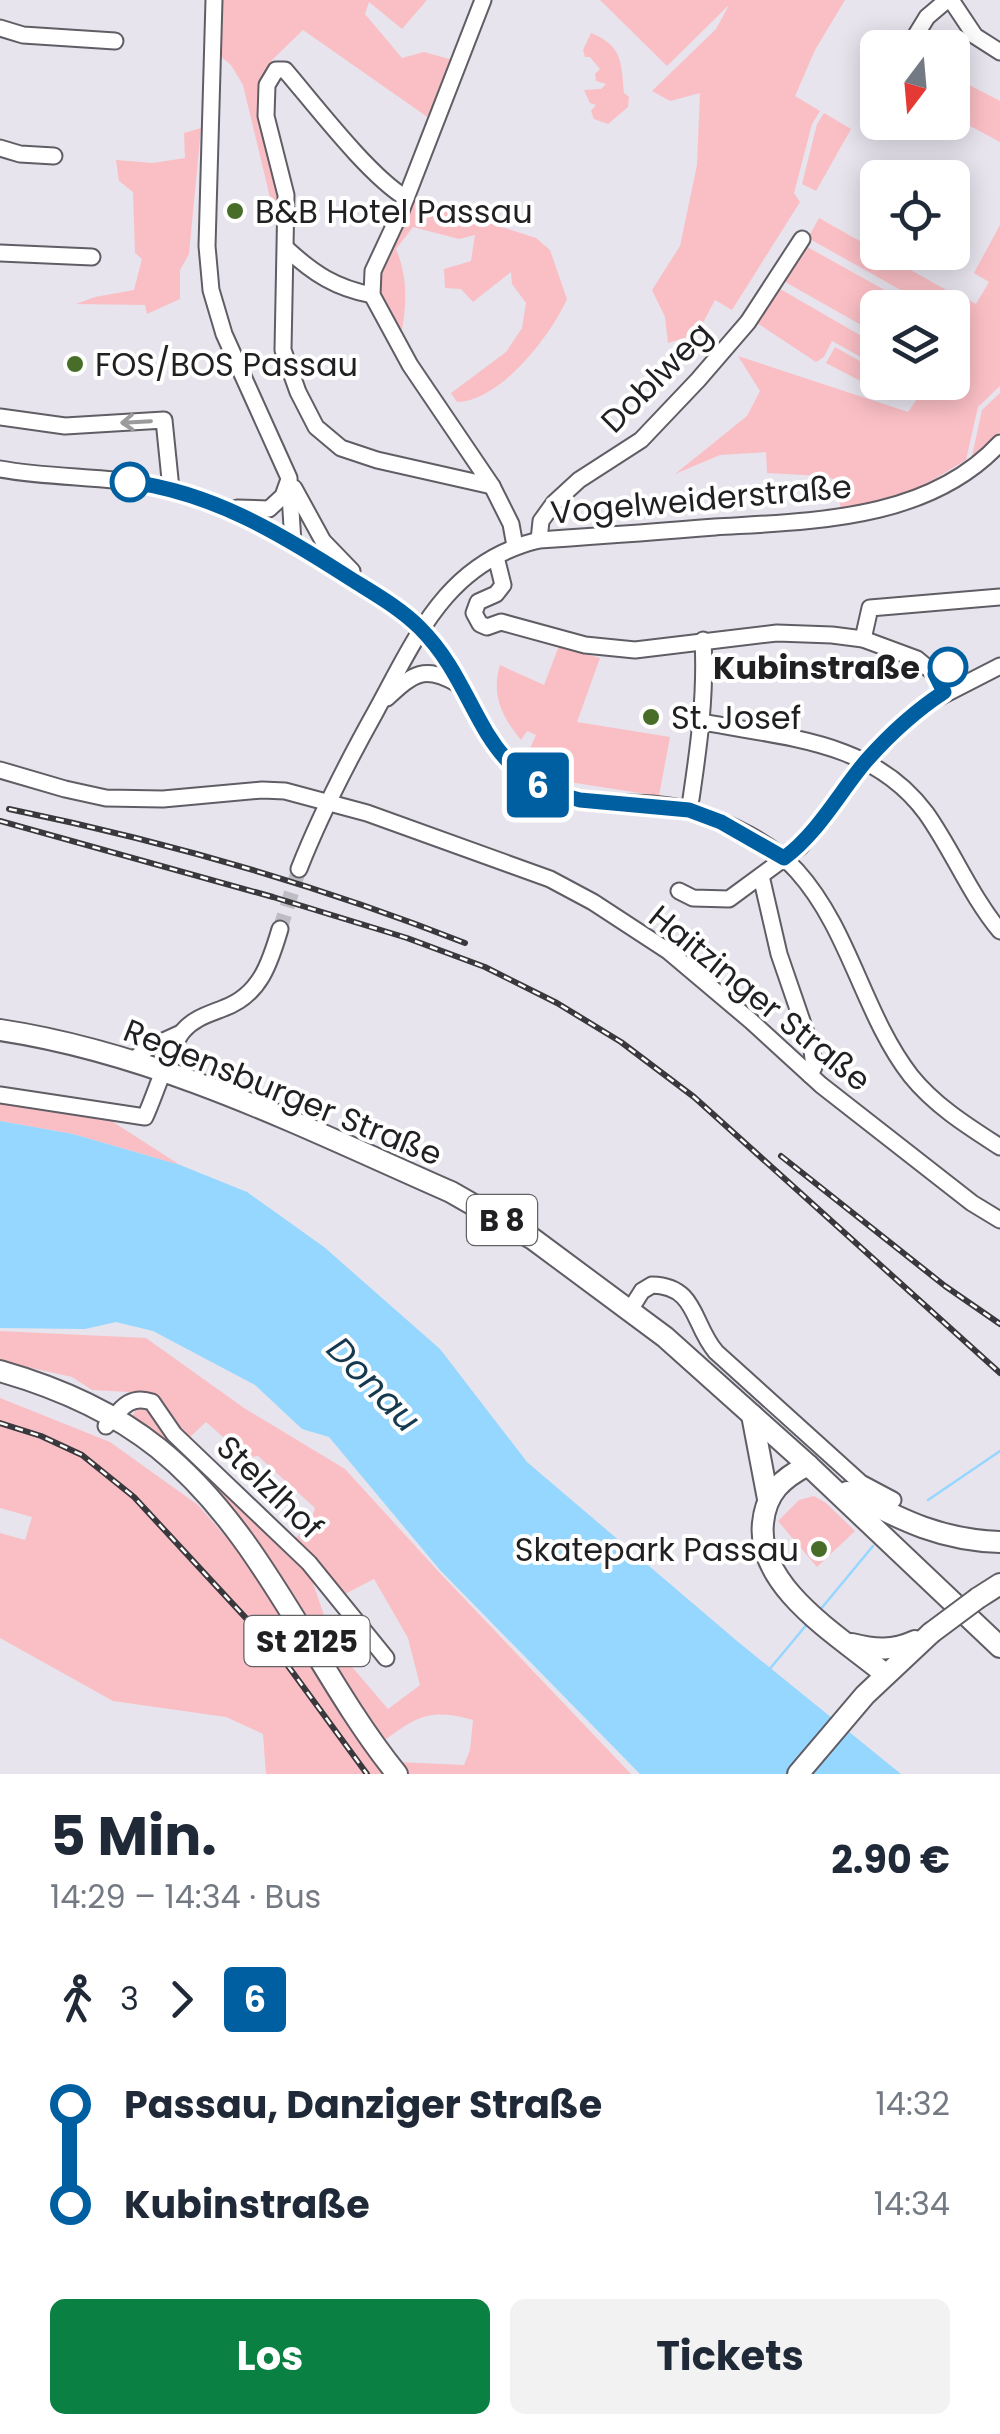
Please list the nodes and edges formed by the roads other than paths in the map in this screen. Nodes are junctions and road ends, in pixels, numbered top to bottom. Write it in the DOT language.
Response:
graph roads {
  1 [pos="214,0"];
  2 [pos="483,0"];
  3 [pos="949,0"];
  4 [pos="0,28"];
  5 [pos="919,30"];
  6 [pos="115,40"];
  7 [pos="1000,52"];
  8 [pos="0,148"];
  9 [pos="54,156"];
  10 [pos="406,198"];
  11 [pos="802,238"];
  12 [pos="288,249"];
  13 [pos="0,253"];
  14 [pos="92,257"];
  15 [pos="372,295"];
  16 [pos="0,416"];
  17 [pos="1000,443"];
  18 [pos="0,469"];
  19 [pos="289,479"];
  20 [pos="492,486"];
  21 [pos="171,489"];
  22 [pos="210,501"];
  23 [pos="539,540"];
  24 [pos="293,543"];
  25 [pos="515,546"];
  26 [pos="496,557"];
  27 [pos="490,597"];
  28 [pos="1000,597"];
  29 [pos="394,606"];
  30 [pos="501,622"];
  31 [pos="420,628"];
  32 [pos="863,639"];
  33 [pos="703,640"];
  34 [pos="1000,666"];
  35 [pos="461,686"];
  36 [pos="944,692"];
  37 [pos="380,704"];
  38 [pos="703,722"];
  39 [pos="867,760"];
  40 [pos="0,770"];
  41 [pos="691,799"];
  42 [pos="326,800"];
  43 [pos="784,858"];
  44 [pos="299,869"];
  45 [pos="761,876"];
  46 [pos="680,891"];
  47 [pos="280,929"];
  48 [pos="1000,931"];
  49 [pos="0,1030"];
  50 [pos="181,1033"];
  51 [pos="133,1060"];
  52 [pos="166,1072"];
  53 [pos="810,1076"];
  54 [pos="0,1095"];
  55 [pos="1000,1147"];
  56 [pos="1000,1220"];
  57 [pos="630,1310"];
  58 [pos="0,1371"];
  59 [pos="0,1386"];
  60 [pos="752,1415"];
  61 [pos="109,1421"];
  62 [pos="808,1465"];
  63 [pos="826,1481"];
  64 [pos="768,1498"];
  65 [pos="893,1500"];
  66 [pos="1000,1542"];
  67 [pos="1000,1584"];
  68 [pos="930,1633"];
  69 [pos="847,1643"];
  70 [pos="1000,1648"];
  71 [pos="386,1658"];
  72 [pos="885,1674"];
  73 [pos="864,1695"];
  74 [pos="397,1774"];
  75 [pos="798,1774"];
  1 -- 19 [label="street"];
  2 -- 10 [label="street"];
  3 -- 5 [label="street"];
  3 -- 7 [label="street"];
  4 -- 6 [label="street"];
  8 -- 9 [label="street"];
  10 -- 12 [label="street"];
  10 -- 15 [label="street"];
  11 -- 23 [label="street, Doblweg"];
  12 -- 15 [label="street"];
  12 -- 20 [label="street"];
  13 -- 14 [label="street"];
  15 -- 20 [label="street"];
  21 -- 16 [label="street, one-way"];
  17 -- 23 [label="street, Vogelweiderstraße"];
  18 -- 21 [label="street"];
  19 -- 22 [label="street"];
  19 -- 24 [label="street"];
  19 -- 29 [label="street"];
  20 -- 25 [label="street"];
  21 -- 22 [label="street"];
  22 -- 24 [label="street"];
  23 -- 25 [label="street, Vogelweiderstraße"];
  24 -- 29 [label="street"];
  25 -- 26 [label="street, Vogelweiderstraße"];
  26 -- 27 [label="street"];
  26 -- 31 [label="street, Vogelweiderstraße"];
  27 -- 30 [label="street"];
  27 -- 30 [label="street"];
  28 -- 32 [label="street"];
  29 -- 31 [label="street"];
  30 -- 33 [label="street"];
  31 -- 35 [label="street"];
  31 -- 37 [label="street, Vogelweiderstraße"];
  32 -- 33 [label="street"];
  32 -- 36 [label="street"];
  33 -- 38 [label="street"];
  34 -- 36 [label="street"];
  35 -- 37 [label="street"];
  35 -- 43 [label="street"];
  36 -- 39 [label="street"];
  37 -- 42 [label="street, Vogelweiderstraße"];
  38 -- 39 [label="street"];
  38 -- 41 [label="street"];
  39 -- 43 [label="street"];
  39 -- 48 [label="street"];
  40 -- 42 [label="street, Haitzinger Straße"];
  42 -- 44 [label="street, Vogelweiderstraße"];
  42 -- 53 [label="street, Haitzinger Straße"];
  43 -- 45 [label="street"];
  43 -- 55 [label="street"];
  45 -- 46 [label="street"];
  45 -- 53 [label="street"];
  47 -- 50 [label="street"];
  49 -- 51 [label="main road, Regensburger Straße / B 8"];
  50 -- 51 [label="street"];
  50 -- 52 [label="street"];
  51 -- 52 [label="main road, Regensburger Straße / B 8"];
  52 -- 54 [label="street"];
  52 -- 57 [label="main road, Regensburger Straße / B 8"];
  53 -- 56 [label="street, Haitzinger Straße"];
  57 -- 60 [label="main road, Regensburger Straße / B 8"];
  57 -- 65 [label="street"];
  58 -- 61 [label="main road, St 2125"];
  59 -- 61 [label="main road, St 2125"];
  60 -- 62 [label="main road, Regensburger Straße / B 8"];
  60 -- 64 [label="main road"];
  61 -- 71 [label="street, Stelzlhof"];
  61 -- 74 [label="main road, St 2125"];
  62 -- 63 [label="main road, Regensburger Straße / B 8"];
  62 -- 64 [label="main road"];
  63 -- 66 [label="main road, B 8"];
  63 -- 70 [label="main road, Regensburger Straße / B 8"];
  64 -- 69 [label="main road"];
  67 -- 68 [label="main road, bridge"];
  68 -- 69 [label="main road"];
  68 -- 72 [label="main road"];
  69 -- 72 [label="main road"];
  69 -- 73 [label="main road"];
  72 -- 73 [label="main road"];
  73 -- 75 [label="main road"];
}
